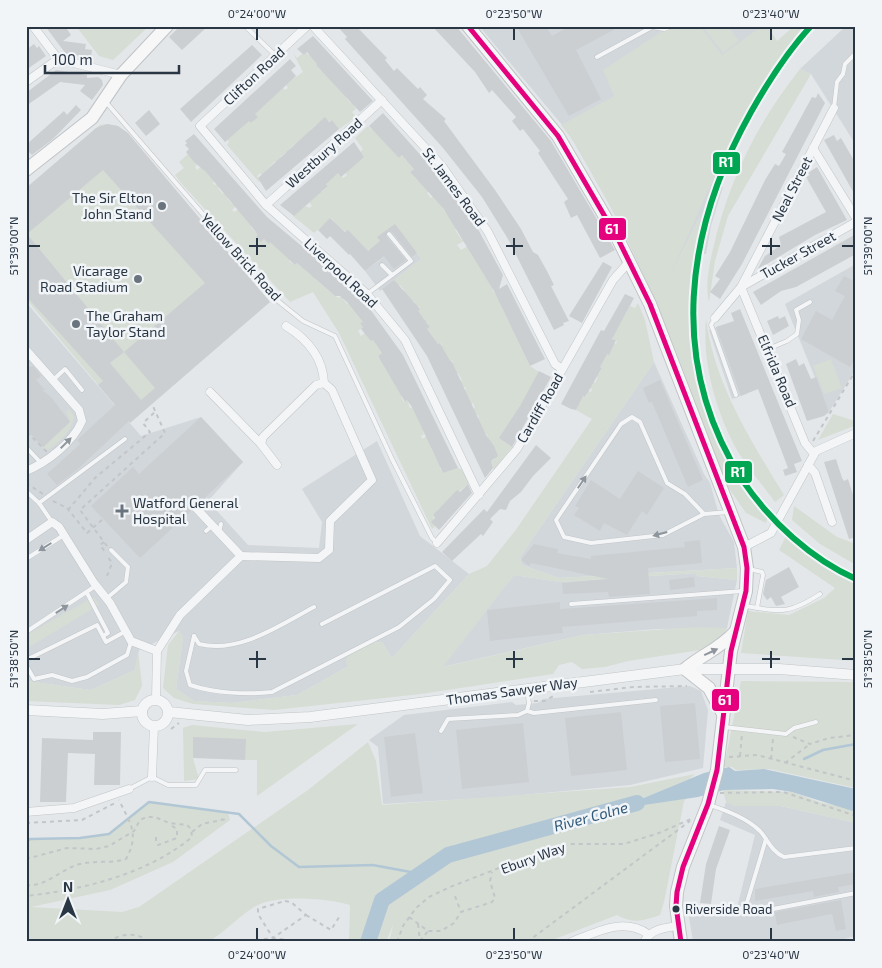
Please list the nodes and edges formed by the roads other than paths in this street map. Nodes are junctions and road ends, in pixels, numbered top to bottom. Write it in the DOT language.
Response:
graph roads {
  1 [pos="33,26"];
  2 [pos="167,26"];
  3 [pos="245,26"];
  4 [pos="307,26"];
  5 [pos="313,26"];
  6 [pos="468,26"];
  7 [pos="673,26"];
  8 [pos="856,53"];
  9 [pos="276,56"];
  10 [pos="597,58"];
  11 [pos="58,59"];
  12 [pos="121,75"];
  13 [pos="26,82"];
  14 [pos="382,100"];
  15 [pos="105,101"];
  16 [pos="834,108"];
  17 [pos="200,126"];
  18 [pos="813,148"];
  19 [pos="26,170"];
  20 [pos="266,205"];
  21 [pos="856,218"];
  22 [pos="856,222"];
  23 [pos="389,234"];
  24 [pos="629,262"];
  25 [pos="382,264"];
  26 [pos="392,275"];
  27 [pos="741,287"];
  28 [pos="367,294"];
  29 [pos="810,302"];
  30 [pos="715,318"];
  31 [pos="286,326"];
  32 [pos="768,349"];
  33 [pos="26,350"];
  34 [pos="562,369"];
  35 [pos="53,380"];
  36 [pos="324,383"];
  37 [pos="82,390"];
  38 [pos="210,392"];
  39 [pos="736,395"];
  40 [pos="856,433"];
  41 [pos="125,439"];
  42 [pos="261,444"];
  43 [pos="26,447"];
  44 [pos="811,452"];
  45 [pos="41,463"];
  46 [pos="808,464"];
  47 [pos="277,465"];
  48 [pos="26,471"];
  49 [pos="26,491"];
  50 [pos="479,495"];
  51 [pos="39,503"];
  52 [pos="195,507"];
  53 [pos="731,511"];
  54 [pos="704,514"];
  55 [pos="52,522"];
  56 [pos="832,522"];
  57 [pos="218,527"];
  58 [pos="206,531"];
  59 [pos="64,535"];
  60 [pos="26,540"];
  61 [pos="437,543"];
  62 [pos="744,547"];
  63 [pos="111,550"];
  64 [pos="241,556"];
  65 [pos="26,559"];
  66 [pos="747,568"];
  67 [pos="98,584"];
  68 [pos="746,591"];
  69 [pos="87,593"];
  70 [pos="820,594"];
  71 [pos="107,598"];
  72 [pos="570,604"];
  73 [pos="314,606"];
  74 [pos="743,606"];
  75 [pos="757,608"];
  76 [pos="322,624"];
  77 [pos="126,631"];
  78 [pos="26,632"];
  79 [pos="735,632"];
  80 [pos="103,636"];
  81 [pos="131,641"];
  82 [pos="157,651"];
  83 [pos="26,660"];
  84 [pos="26,665"];
  85 [pos="685,669"];
  86 [pos="729,670"];
  87 [pos="856,675"];
  88 [pos="527,688"];
  89 [pos="156,699"];
  90 [pos="656,700"];
  91 [pos="26,710"];
  92 [pos="142,711"];
  93 [pos="527,711"];
  94 [pos="169,712"];
  95 [pos="722,720"];
  96 [pos="816,722"];
  97 [pos="154,726"];
  98 [pos="441,731"];
  99 [pos="236,770"];
  100 [pos="152,778"];
  101 [pos="129,789"];
  102 [pos="709,799"];
  103 [pos="26,812"];
  104 [pos="766,839"];
  105 [pos="856,848"];
  106 [pos="856,893"];
  107 [pos="678,926"];
  108 [pos="648,934"];
  109 [pos="571,942"];
  110 [pos="644,942"];
  111 [pos="682,942"];
  1 -- 11 [label="street"];
  2 -- 12 [label="main road"];
  3 -- 9 [label="lane"];
  4 -- 9 [label="street, Clifton Road"];
  5 -- 14 [label="street, St. James Road"];
  6 -- 24 [label="main road"];
  7 -- 10 [label="lane"];
  8 -- 16 [label="lane"];
  9 -- 17 [label="street, Clifton Road"];
  11 -- 12 [label="street"];
  11 -- 13 [label="street"];
  12 -- 15 [label="main road"];
  14 -- 20 [label="street, Westbury Road"];
  14 -- 34 [label="street, St. James Road"];
  15 -- 19 [label="main road"];
  15 -- 61 [label="lane, Yellow Brick Road"];
  16 -- 18 [label="street, Neal Street"];
  17 -- 20 [label="street, Liverpool Road"];
  18 -- 21 [label="street"];
  18 -- 27 [label="street, Neal Street"];
  20 -- 28 [label="street, Liverpool Road"];
  22 -- 27 [label="street, Tucker Street"];
  23 -- 26 [label="lane"];
  24 -- 34 [label="street, Cardiff Road"];
  24 -- 53 [label="main road"];
  25 -- 26 [label="lane"];
  26 -- 28 [label="lane"];
  27 -- 30 [label="street, Neal Street"];
  27 -- 32 [label="street, Elfrida Road"];
  28 -- 50 [label="street, Liverpool Road"];
  29 -- 32 [label="lane"];
  30 -- 39 [label="lane"];
  31 -- 36 [label="street"];
  32 -- 44 [label="street, Elfrida Road"];
  33 -- 35 [label="street"];
  34 -- 50 [label="street, Cardiff Road"];
  35 -- 37 [label="lane"];
  45 -- 35 [label="street, one-way"];
  36 -- 42 [label="street"];
  36 -- 64 [label="street"];
  38 -- 42 [label="street"];
  40 -- 44 [label="street"];
  41 -- 51 [label="lane"];
  42 -- 47 [label="street"];
  43 -- 45 [label="lane"];
  44 -- 46 [label="street"];
  45 -- 48 [label="street"];
  46 -- 56 [label="street"];
  46 -- 62 [label="street"];
  49 -- 51 [label="lane"];
  50 -- 61 [label="street, Cardiff Road"];
  51 -- 55 [label="lane"];
  52 -- 57 [label="street"];
  53 -- 54 [label="lane"];
  53 -- 62 [label="main road"];
  54 -- 54 [label="lane, one-way"];
  55 -- 59 [label="street"];
  55 -- 60 [label="street"];
  57 -- 58 [label="lane"];
  57 -- 64 [label="street"];
  59 -- 65 [label="lane, one-way"];
  59 -- 67 [label="street"];
  62 -- 66 [label="main road"];
  63 -- 71 [label="lane"];
  64 -- 82 [label="street"];
  66 -- 68 [label="main road"];
  66 -- 75 [label="lane"];
  67 -- 69 [label="lane"];
  67 -- 71 [label="street"];
  68 -- 72 [label="lane"];
  68 -- 74 [label="main road"];
  78 -- 69 [label="lane, one-way"];
  69 -- 80 [label="lane"];
  70 -- 75 [label="lane"];
  71 -- 77 [label="street"];
  73 -- 76 [label="lane"];
  74 -- 75 [label="lane"];
  74 -- 79 [label="main road"];
  77 -- 80 [label="lane"];
  77 -- 81 [label="street"];
  85 -- 79 [label="main road, one-way"];
  79 -- 86 [label="main road"];
  80 -- 83 [label="lane"];
  81 -- 82 [label="street"];
  81 -- 84 [label="lane"];
  82 -- 89 [label="street"];
  85 -- 86 [label="street, Thomas Sawyer Way"];
  85 -- 88 [label="street, Thomas Sawyer Way"];
  85 -- 95 [label="main road"];
  86 -- 87 [label="street, Thomas Sawyer Way"];
  86 -- 95 [label="main road"];
  88 -- 93 [label="lane"];
  88 -- 94 [label="street, Thomas Sawyer Way"];
  89 -- 92 [label="street"];
  89 -- 94 [label="street"];
  90 -- 93 [label="lane"];
  91 -- 92 [label="street"];
  92 -- 97 [label="street"];
  93 -- 98 [label="lane"];
  94 -- 97 [label="street"];
  95 -- 96 [label="lane"];
  95 -- 102 [label="main road"];
  97 -- 100 [label="street"];
  99 -- 100 [label="lane"];
  100 -- 101 [label="lane"];
  101 -- 103 [label="street"];
  102 -- 104 [label="lane"];
  102 -- 107 [label="main road"];
  104 -- 105 [label="lane"];
  104 -- 106 [label="lane"];
  107 -- 108 [label="street"];
  107 -- 111 [label="main road"];
  108 -- 109 [label="street"];
  108 -- 110 [label="street"];
}
